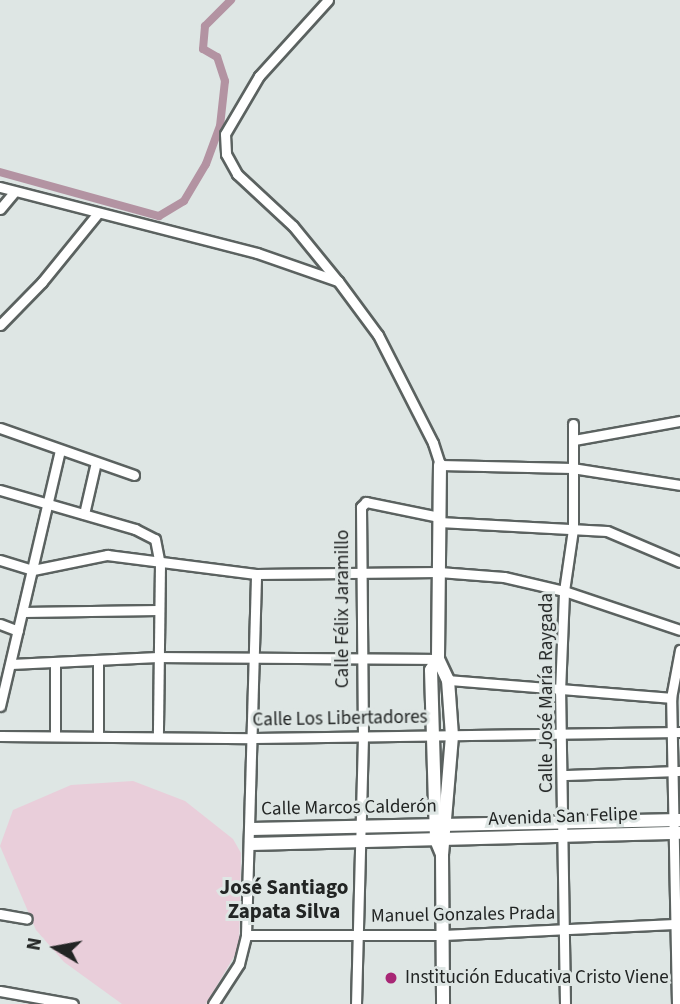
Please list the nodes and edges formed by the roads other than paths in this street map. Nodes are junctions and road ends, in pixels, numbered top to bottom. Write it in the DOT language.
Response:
graph roads {
  1 [pos="328,0"];
  2 [pos="0,187"];
  3 [pos="15,191"];
  4 [pos="0,209"];
  5 [pos="98,213"];
  6 [pos="338,281"];
  7 [pos="0,325"];
  8 [pos="680,421"];
  9 [pos="573,424"];
  10 [pos="0,428"];
  11 [pos="574,440"];
  12 [pos="60,450"];
  13 [pos="96,462"];
  14 [pos="440,465"];
  15 [pos="572,468"];
  16 [pos="134,475"];
  17 [pos="680,485"];
  18 [pos="0,491"];
  19 [pos="47,504"];
  20 [pos="84,514"];
  21 [pos="439,520"];
  22 [pos="573,528"];
  23 [pos="0,560"];
  24 [pos="680,562"];
  25 [pos="160,564"];
  26 [pos="33,569"];
  27 [pos="439,572"];
  28 [pos="256,574"];
  29 [pos="359,575"];
  30 [pos="564,591"];
  31 [pos="158,610"];
  32 [pos="23,612"];
  33 [pos="0,624"];
  34 [pos="680,630"];
  35 [pos="18,631"];
  36 [pos="680,650"];
  37 [pos="158,657"];
  38 [pos="256,658"];
  39 [pos="438,659"];
  40 [pos="359,660"];
  41 [pos="99,661"];
  42 [pos="55,662"];
  43 [pos="11,663"];
  44 [pos="448,680"];
  45 [pos="3,683"];
  46 [pos="560,692"];
  47 [pos="671,698"];
  48 [pos="0,706"];
  49 [pos="676,733"];
  50 [pos="158,734"];
  51 [pos="99,735"];
  52 [pos="0,736"];
  53 [pos="55,736"];
  54 [pos="363,736"];
  55 [pos="436,736"];
  56 [pos="452,736"];
  57 [pos="563,736"];
  58 [pos="254,738"];
  59 [pos="676,771"];
  60 [pos="564,775"];
  61 [pos="441,825"];
  62 [pos="677,826"];
  63 [pos="358,827"];
  64 [pos="251,829"];
  65 [pos="563,830"];
  66 [pos="441,840"];
  67 [pos="251,844"];
  68 [pos="358,844"];
  69 [pos="0,914"];
  70 [pos="27,919"];
  71 [pos="679,924"];
  72 [pos="562,930"];
  73 [pos="246,935"];
  74 [pos="358,935"];
  75 [pos="443,935"];
  76 [pos="0,991"];
  77 [pos="73,1004"];
  78 [pos="213,1004"];
  79 [pos="356,1004"];
  80 [pos="443,1004"];
  81 [pos="565,1004"];
  82 [pos="677,1004"];
  1 -- 6 [label="street"];
  2 -- 3 [label="street"];
  3 -- 4 [label="street"];
  3 -- 5 [label="street"];
  5 -- 6 [label="street"];
  5 -- 7 [label="street"];
  6 -- 14 [label="street"];
  8 -- 11 [label="street"];
  9 -- 11 [label="street, Calle José María Raygada"];
  10 -- 12 [label="street"];
  11 -- 15 [label="street, Calle José María Raygada"];
  12 -- 13 [label="street"];
  12 -- 19 [label="street"];
  13 -- 16 [label="street"];
  13 -- 20 [label="street"];
  14 -- 15 [label="street"];
  14 -- 21 [label="street"];
  15 -- 17 [label="street"];
  15 -- 22 [label="street, Calle José María Raygada"];
  18 -- 19 [label="street"];
  19 -- 20 [label="street"];
  19 -- 26 [label="street"];
  20 -- 25 [label="street"];
  21 -- 22 [label="street"];
  21 -- 27 [label="street"];
  21 -- 29 [label="street, Calle Félix Jaramillo"];
  22 -- 24 [label="street"];
  22 -- 30 [label="street, Calle José María Raygada"];
  23 -- 26 [label="street"];
  25 -- 26 [label="street"];
  25 -- 28 [label="street"];
  25 -- 31 [label="street"];
  26 -- 32 [label="street"];
  27 -- 29 [label="street"];
  27 -- 30 [label="street"];
  27 -- 39 [label="street"];
  28 -- 29 [label="street"];
  28 -- 38 [label="street"];
  29 -- 40 [label="street, Calle Félix Jaramillo"];
  30 -- 34 [label="street"];
  30 -- 46 [label="street, Calle José María Raygada"];
  31 -- 32 [label="street"];
  31 -- 37 [label="street"];
  32 -- 35 [label="street"];
  33 -- 35 [label="street"];
  35 -- 43 [label="street"];
  36 -- 47 [label="street"];
  37 -- 38 [label="street"];
  37 -- 41 [label="street"];
  37 -- 50 [label="street"];
  38 -- 40 [label="street"];
  38 -- 58 [label="street"];
  39 -- 40 [label="street"];
  39 -- 44 [label="street"];
  39 -- 55 [label="street"];
  40 -- 54 [label="street, Calle Félix Jaramillo"];
  41 -- 42 [label="street"];
  41 -- 51 [label="street"];
  42 -- 43 [label="street"];
  42 -- 53 [label="street"];
  43 -- 45 [label="street"];
  44 -- 46 [label="street"];
  44 -- 56 [label="street"];
  45 -- 48 [label="street"];
  46 -- 47 [label="street"];
  46 -- 57 [label="street, Calle José María Raygada"];
  47 -- 49 [label="street"];
  49 -- 57 [label="street, Calle Los Libertadores"];
  49 -- 59 [label="street"];
  50 -- 51 [label="street, Calle Los Libertadores"];
  50 -- 58 [label="street, Calle Los Libertadores"];
  51 -- 53 [label="street, Calle Los Libertadores"];
  52 -- 53 [label="street, Calle Los Libertadores"];
  54 -- 55 [label="street, Calle Los Libertadores"];
  54 -- 58 [label="street, Calle Los Libertadores"];
  54 -- 63 [label="street, Calle Félix Jaramillo"];
  55 -- 56 [label="street, Calle Los Libertadores"];
  55 -- 61 [label="street"];
  56 -- 57 [label="street, Calle Los Libertadores"];
  56 -- 61 [label="street"];
  57 -- 60 [label="street, Calle José María Raygada"];
  58 -- 64 [label="street"];
  59 -- 60 [label="street"];
  59 -- 62 [label="street"];
  60 -- 65 [label="street, Calle José María Raygada"];
  61 -- 63 [label="street, Calle Marcos Calderón"];
  61 -- 65 [label="street, Calle Marcos Calderón"];
  61 -- 66 [label="street"];
  62 -- 65 [label="street, Avenida San Felipe"];
  62 -- 71 [label="street"];
  63 -- 64 [label="street, Calle Marcos Calderón"];
  63 -- 68 [label="street, Calle Félix Jaramillo"];
  64 -- 67 [label="street"];
  65 -- 66 [label="street, Avenida San Felipe"];
  65 -- 72 [label="street, Calle José María Raygada"];
  66 -- 68 [label="street, Calle Marcos Calderón"];
  66 -- 75 [label="street"];
  67 -- 68 [label="street, Calle Marcos Calderón"];
  67 -- 73 [label="street"];
  68 -- 74 [label="street, Calle Félix Jaramillo"];
  69 -- 70 [label="street"];
  71 -- 72 [label="street, Manuel Gonzales Prada"];
  71 -- 82 [label="street"];
  72 -- 75 [label="street, Manuel Gonzales Prada"];
  72 -- 81 [label="street, Calle José María Raygada"];
  73 -- 74 [label="street, Manuel Gonzales Prada"];
  73 -- 78 [label="street"];
  74 -- 75 [label="street, Manuel Gonzales Prada"];
  74 -- 79 [label="street, Calle Félix Jaramillo"];
  75 -- 80 [label="street"];
  76 -- 77 [label="street"];
}
